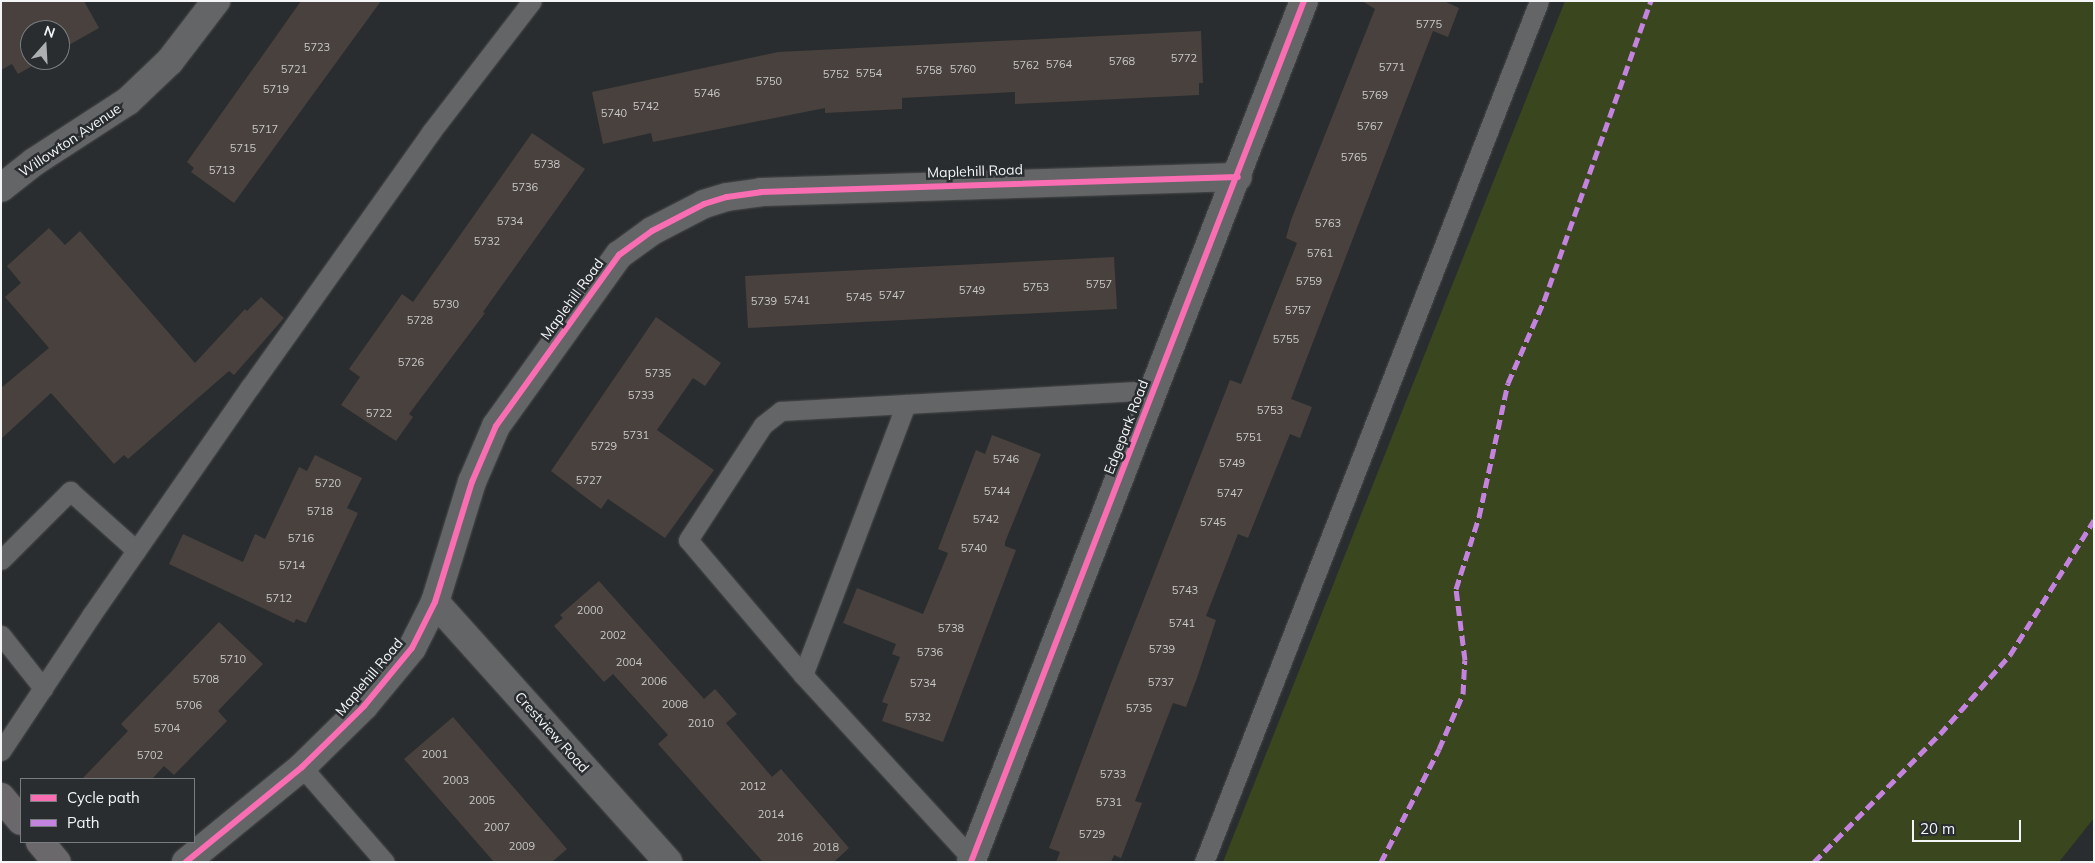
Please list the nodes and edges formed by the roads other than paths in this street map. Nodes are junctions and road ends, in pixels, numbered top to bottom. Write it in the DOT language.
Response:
graph roads {
  1 [pos="216,1"];
  2 [pos="532,1"];
  3 [pos="1304,1"];
  4 [pos="1539,1"];
  5 [pos="1238,177"];
  6 [pos="1,188"];
  7 [pos="1154,390"];
  8 [pos="906,404"];
  9 [pos="136,550"];
  10 [pos="1,560"];
  11 [pos="435,602"];
  12 [pos="1,635"];
  13 [pos="803,675"];
  14 [pos="43,688"];
  15 [pos="1,751"];
  16 [pos="302,768"];
  17 [pos="1,797"];
  18 [pos="20,819"];
  19 [pos="41,843"];
  20 [pos="972,860"];
  21 [pos="57,862"];
  22 [pos="186,862"];
  23 [pos="385,862"];
  24 [pos="668,862"];
  25 [pos="1204,862"];
  1 -- 6 [label="street, Willowton Avenue"];
  2 -- 9 [label="lane"];
  3 -- 5 [label="street, Edgepark Road"];
  4 -- 25 [label="lane"];
  5 -- 7 [label="street, Edgepark Road"];
  5 -- 11 [label="street, Maplehill Road"];
  7 -- 8 [label="lane"];
  7 -- 20 [label="street, Edgepark Road"];
  8 -- 13 [label="lane"];
  8 -- 13 [label="lane"];
  9 -- 10 [label="lane"];
  9 -- 14 [label="lane"];
  11 -- 16 [label="street, Maplehill Road"];
  11 -- 24 [label="street, Crestview Road"];
  12 -- 14 [label="lane"];
  13 -- 20 [label="lane"];
  14 -- 15 [label="lane"];
  16 -- 22 [label="street, Maplehill Road"];
  16 -- 23 [label="lane"];
  17 -- 18 [label="main road"];
  19 -- 21 [label="main road"];
}
